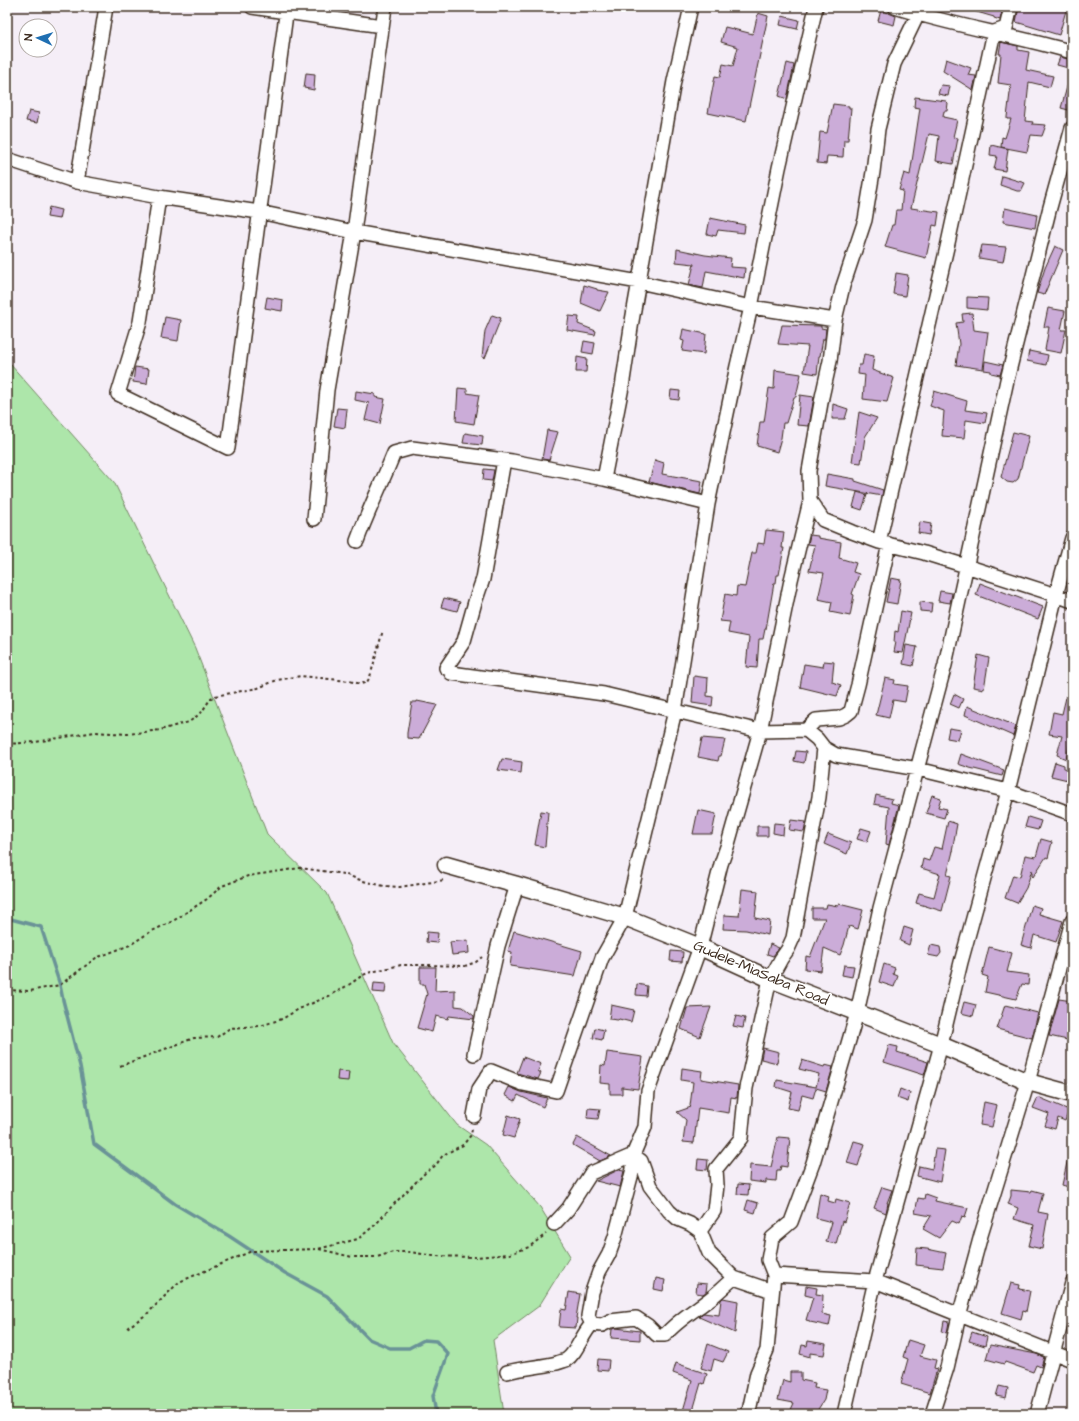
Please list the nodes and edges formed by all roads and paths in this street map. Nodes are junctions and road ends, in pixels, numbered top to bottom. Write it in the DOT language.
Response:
graph roads {
  1 [pos="106,7"];
  2 [pos="252,7"];
  3 [pos="385,7"];
  4 [pos="691,7"];
  5 [pos="816,7"];
  6 [pos="895,7"];
  7 [pos="1011,7"];
  8 [pos="286,10"];
  9 [pos="918,14"];
  10 [pos="382,26"];
  11 [pos="994,32"];
  12 [pos="1072,52"];
  13 [pos="1072,128"];
  14 [pos="7,159"];
  15 [pos="77,182"];
  16 [pos="159,197"];
  17 [pos="259,212"];
  18 [pos="354,232"];
  19 [pos="639,282"];
  20 [pos="751,307"];
  21 [pos="835,320"];
  22 [pos="504,460"];
  23 [pos="604,480"];
  24 [pos="810,501"];
  25 [pos="708,504"];
  26 [pos="314,519"];
  27 [pos="1072,538"];
  28 [pos="357,541"];
  29 [pos="884,543"];
  30 [pos="966,566"];
  31 [pos="1056,595"];
  32 [pos="1072,601"];
  33 [pos="383,630"];
  34 [pos="676,711"];
  35 [pos="806,730"];
  36 [pos="760,731"];
  37 [pos="7,744"];
  38 [pos="824,748"];
  39 [pos="918,769"];
  40 [pos="1008,791"];
  41 [pos="1072,814"];
  42 [pos="446,873"];
  43 [pos="517,885"];
  44 [pos="625,917"];
  45 [pos="1072,921"];
  46 [pos="498,946"];
  47 [pos="700,947"];
  48 [pos="770,979"];
  49 [pos="7,990"];
  50 [pos="857,1013"];
  51 [pos="941,1045"];
  52 [pos="474,1054"];
  53 [pos="120,1066"];
  54 [pos="1028,1082"];
  55 [pos="1072,1094"];
  56 [pos="474,1116"];
  57 [pos="633,1155"];
  58 [pos="554,1224"];
  59 [pos="700,1231"];
  60 [pos="318,1249"];
  61 [pos="774,1275"];
  62 [pos="734,1278"];
  63 [pos="875,1281"];
  64 [pos="1072,1283"];
  65 [pos="772,1291"];
  66 [pos="959,1316"];
  67 [pos="592,1324"];
  68 [pos="127,1328"];
  69 [pos="1054,1354"];
  70 [pos="1072,1360"];
  71 [pos="507,1372"];
  72 [pos="746,1414"];
  73 [pos="844,1414"];
  74 [pos="932,1414"];
  75 [pos="1037,1414"];
  1 -- 15 [label="street"];
  2 -- 8 [label="street"];
  3 -- 10 [label="street"];
  4 -- 19 [label="street"];
  5 -- 20 [label="street"];
  6 -- 9 [label="street"];
  7 -- 11 [label="street"];
  8 -- 10 [label="street"];
  8 -- 17 [label="street"];
  9 -- 11 [label="street"];
  9 -- 21 [label="street"];
  10 -- 18 [label="street"];
  11 -- 12 [label="street"];
  11 -- 29 [label="street"];
  13 -- 30 [label="street"];
  14 -- 15 [label="street"];
  15 -- 16 [label="street"];
  16 -- 17 [label="street"];
  16 -- 17 [label="street"];
  17 -- 18 [label="street"];
  18 -- 19 [label="street"];
  18 -- 26 [label="street"];
  19 -- 20 [label="street"];
  19 -- 23 [label="street"];
  20 -- 21 [label="street"];
  20 -- 25 [label="street"];
  21 -- 24 [label="street"];
  22 -- 23 [label="street"];
  22 -- 28 [label="street"];
  22 -- 34 [label="street"];
  23 -- 25 [label="street"];
  24 -- 29 [label="street"];
  24 -- 36 [label="street"];
  25 -- 34 [label="street"];
  27 -- 31 [label="street"];
  29 -- 30 [label="street"];
  29 -- 35 [label="street"];
  30 -- 31 [label="street"];
  30 -- 39 [label="street"];
  31 -- 32 [label="street"];
  31 -- 40 [label="street"];
  33 -- 37 [label="path"];
  34 -- 36 [label="street"];
  34 -- 44 [label="street"];
  35 -- 36 [label="street"];
  35 -- 38 [label="street"];
  36 -- 47 [label="street"];
  38 -- 39 [label="street"];
  38 -- 48 [label="street"];
  39 -- 40 [label="street"];
  39 -- 50 [label="street"];
  40 -- 41 [label="street"];
  40 -- 51 [label="street"];
  42 -- 43 [label="street, Gudele-MiaSaba Road"];
  42 -- 49 [label="path"];
  43 -- 44 [label="street, Gudele-MiaSaba Road"];
  43 -- 46 [label="street"];
  44 -- 47 [label="street, Gudele-MiaSaba Road"];
  44 -- 56 [label="street"];
  45 -- 54 [label="street"];
  46 -- 52 [label="street"];
  46 -- 53 [label="path"];
  47 -- 48 [label="street, Gudele-MiaSaba Road"];
  47 -- 57 [label="street"];
  48 -- 50 [label="street, Gudele-MiaSaba Road"];
  48 -- 59 [label="street"];
  50 -- 51 [label="street, Gudele-MiaSaba Road"];
  50 -- 61 [label="street"];
  51 -- 54 [label="street, Gudele-MiaSaba Road"];
  51 -- 63 [label="street"];
  54 -- 55 [label="street, Gudele-MiaSaba Road"];
  54 -- 66 [label="street"];
  56 -- 60 [label="path"];
  57 -- 58 [label="street"];
  57 -- 59 [label="street"];
  57 -- 67 [label="street"];
  58 -- 60 [label="path"];
  59 -- 62 [label="street"];
  60 -- 68 [label="path"];
  61 -- 63 [label="street"];
  61 -- 65 [label="street"];
  62 -- 65 [label="street"];
  62 -- 67 [label="street"];
  63 -- 66 [label="street"];
  63 -- 73 [label="street"];
  64 -- 69 [label="street"];
  65 -- 72 [label="street"];
  66 -- 69 [label="street"];
  66 -- 74 [label="street"];
  67 -- 71 [label="street"];
  69 -- 70 [label="street"];
  69 -- 75 [label="street"];
}
